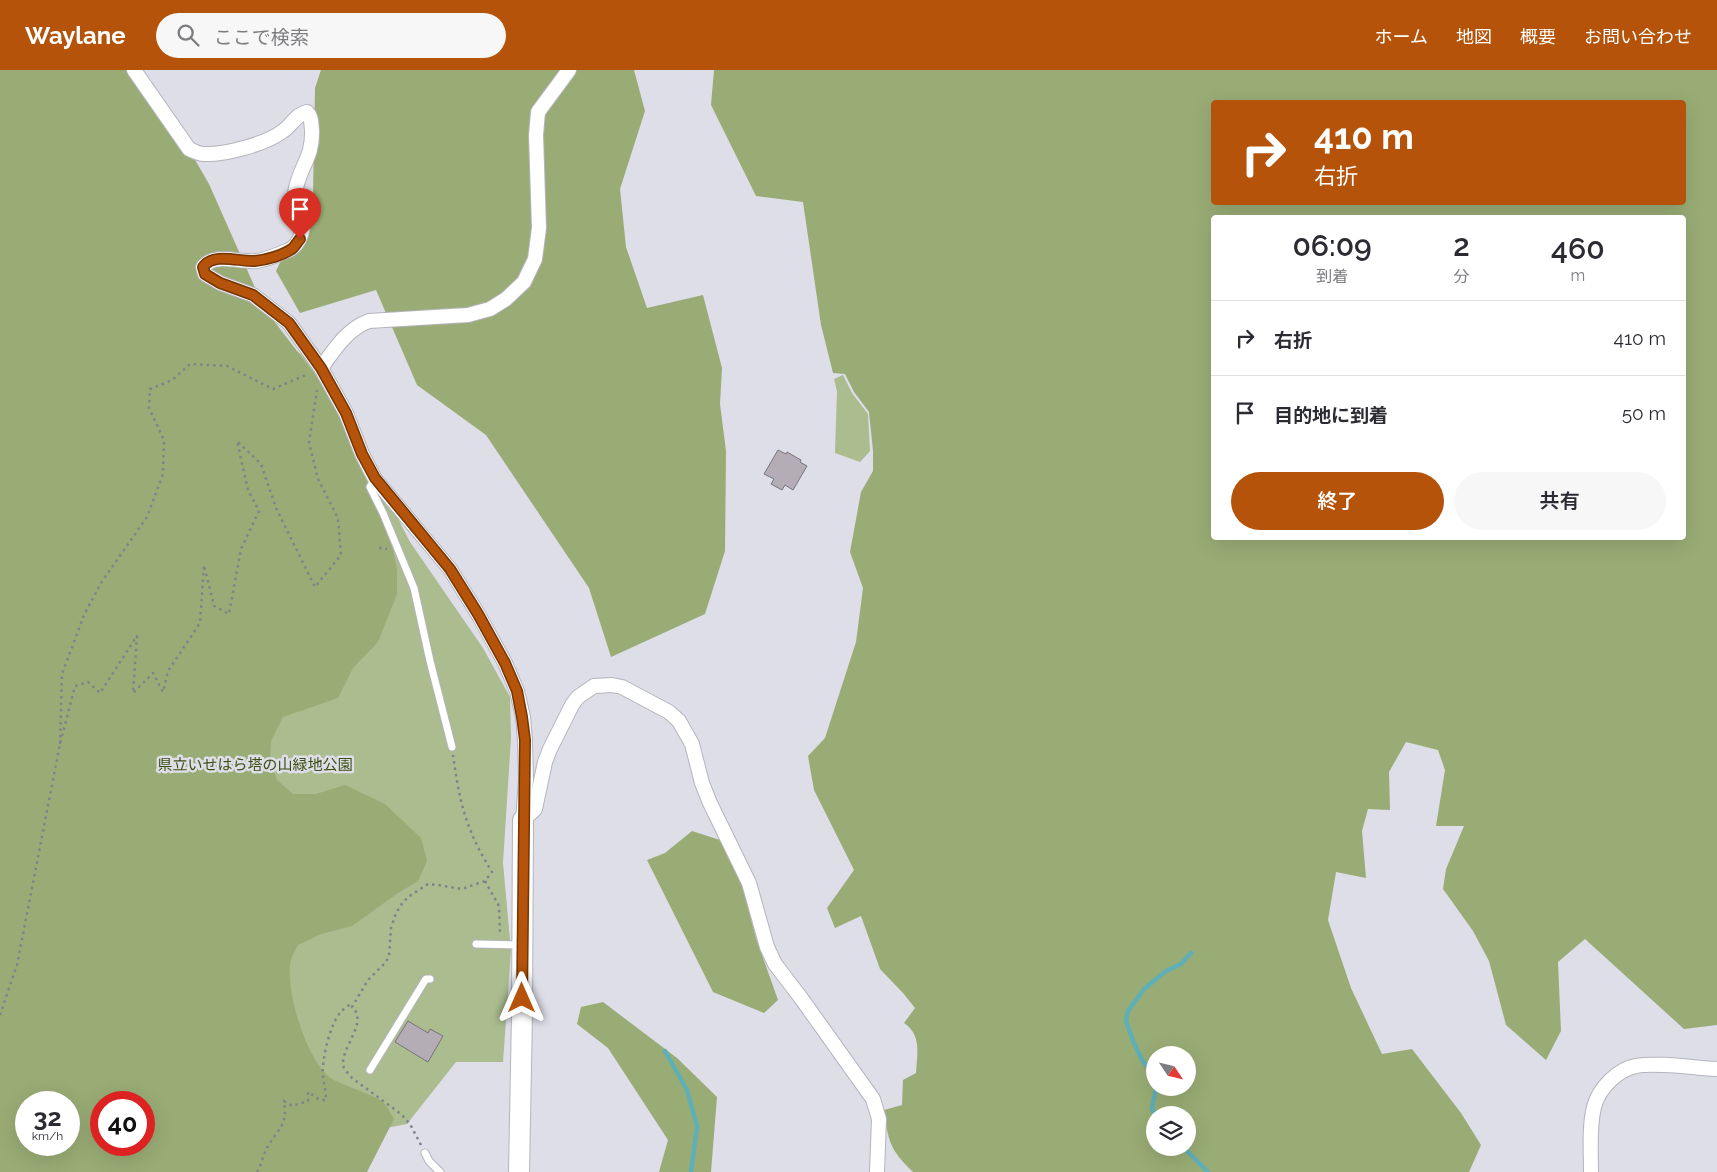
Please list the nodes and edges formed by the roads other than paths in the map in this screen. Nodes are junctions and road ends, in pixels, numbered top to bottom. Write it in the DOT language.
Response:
graph roads {
  1 [pos="134,70"];
  2 [pos="569,70"];
  3 [pos="321,368"];
  4 [pos="375,478"];
  5 [pos="452,747"];
  6 [pos="523,820"];
  7 [pos="476,944"];
  8 [pos="523,945"];
  9 [pos="430,979"];
  10 [pos="1717,1069"];
  11 [pos="370,1070"];
  12 [pos="425,1153"];
  13 [pos="440,1172"];
  14 [pos="519,1172"];
  15 [pos="877,1172"];
  16 [pos="1591,1172"];
  1 -- 3 [label="street"];
  2 -- 3 [label="street"];
  3 -- 4 [label="street"];
  4 -- 5 [label="lane"];
  4 -- 6 [label="street"];
  6 -- 8 [label="street"];
  6 -- 15 [label="street"];
  7 -- 8 [label="lane"];
  8 -- 14 [label="street"];
  9 -- 11 [label="lane"];
  10 -- 16 [label="street"];
  12 -- 13 [label="lane"];
}
